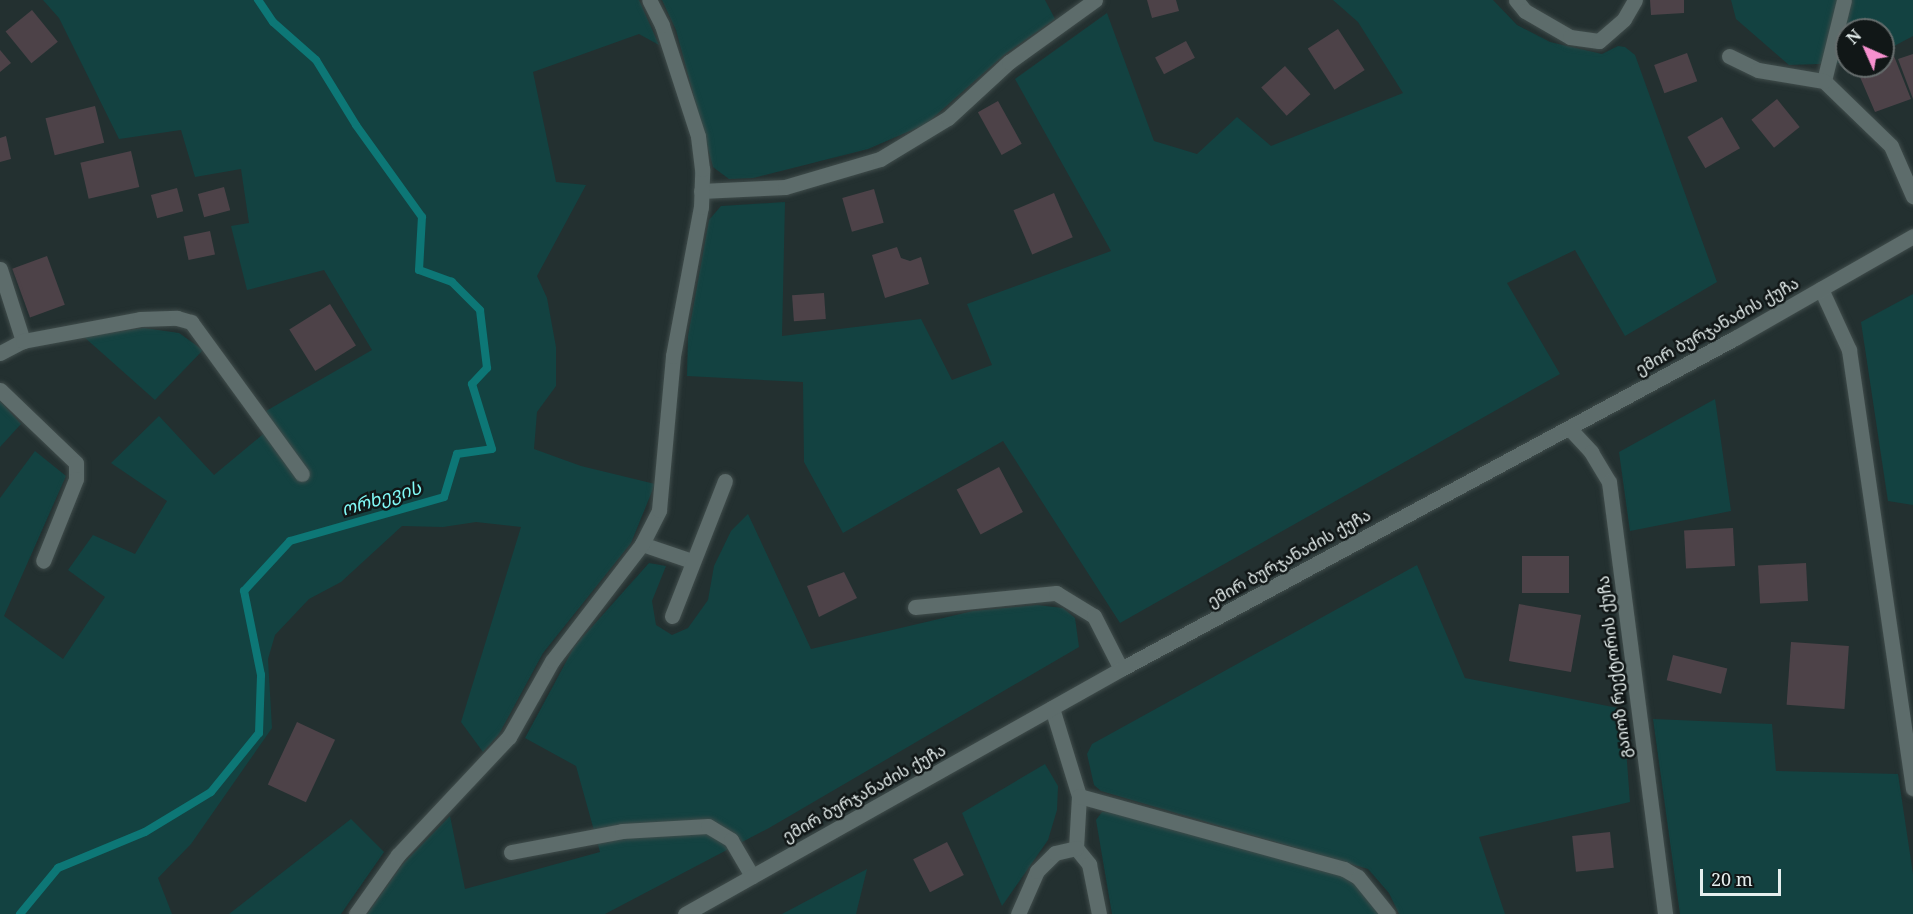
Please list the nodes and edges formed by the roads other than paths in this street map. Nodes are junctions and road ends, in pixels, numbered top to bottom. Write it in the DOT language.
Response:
graph roads {
  1 [pos="649,0"];
  2 [pos="1095,0"];
  3 [pos="1516,0"];
  4 [pos="1635,0"];
  5 [pos="1844,0"];
  6 [pos="1729,56"];
  7 [pos="1824,81"];
  8 [pos="701,191"];
  9 [pos="1913,196"];
  10 [pos="1913,236"];
  11 [pos="0,269"];
  12 [pos="1821,289"];
  13 [pos="22,341"];
  14 [pos="0,353"];
  15 [pos="0,390"];
  16 [pos="1569,428"];
  17 [pos="302,474"];
  18 [pos="725,481"];
  19 [pos="642,544"];
  20 [pos="43,561"];
  21 [pos="692,561"];
  22 [pos="915,607"];
  23 [pos="672,616"];
  24 [pos="1121,669"];
  25 [pos="1052,708"];
  26 [pos="1913,788"];
  27 [pos="1079,796"];
  28 [pos="1076,848"];
  29 [pos="511,852"];
  30 [pos="752,876"];
  31 [pos="356,914"];
  32 [pos="685,914"];
  33 [pos="1018,914"];
  34 [pos="1099,914"];
  35 [pos="1388,914"];
  36 [pos="1665,914"];
  1 -- 8 [label="street"];
  2 -- 8 [label="street"];
  3 -- 4 [label="street"];
  5 -- 7 [label="street"];
  6 -- 7 [label="street"];
  7 -- 9 [label="street"];
  8 -- 19 [label="street"];
  10 -- 12 [label="street, ემირ ბურჯანაძის ქუჩა"];
  11 -- 13 [label="street"];
  12 -- 16 [label="street, ემირ ბურჯანაძის ქუჩა"];
  12 -- 26 [label="street"];
  13 -- 14 [label="street"];
  13 -- 17 [label="street"];
  15 -- 20 [label="street"];
  16 -- 24 [label="street, ემირ ბურჯანაძის ქუჩა"];
  16 -- 36 [label="street, გაიოზ რექტორის ქუჩა"];
  18 -- 21 [label="street"];
  19 -- 21 [label="street"];
  19 -- 31 [label="street"];
  21 -- 23 [label="street"];
  22 -- 24 [label="street"];
  24 -- 25 [label="street, ემირ ბურჯანაძის ქუჩა"];
  25 -- 27 [label="street"];
  25 -- 30 [label="street, ემირ ბურჯანაძის ქუჩა"];
  27 -- 28 [label="street"];
  27 -- 35 [label="street"];
  28 -- 33 [label="street"];
  28 -- 34 [label="street"];
  29 -- 30 [label="street"];
  30 -- 32 [label="street, ემირ ბურჯანაძის ქუჩა"];
}
